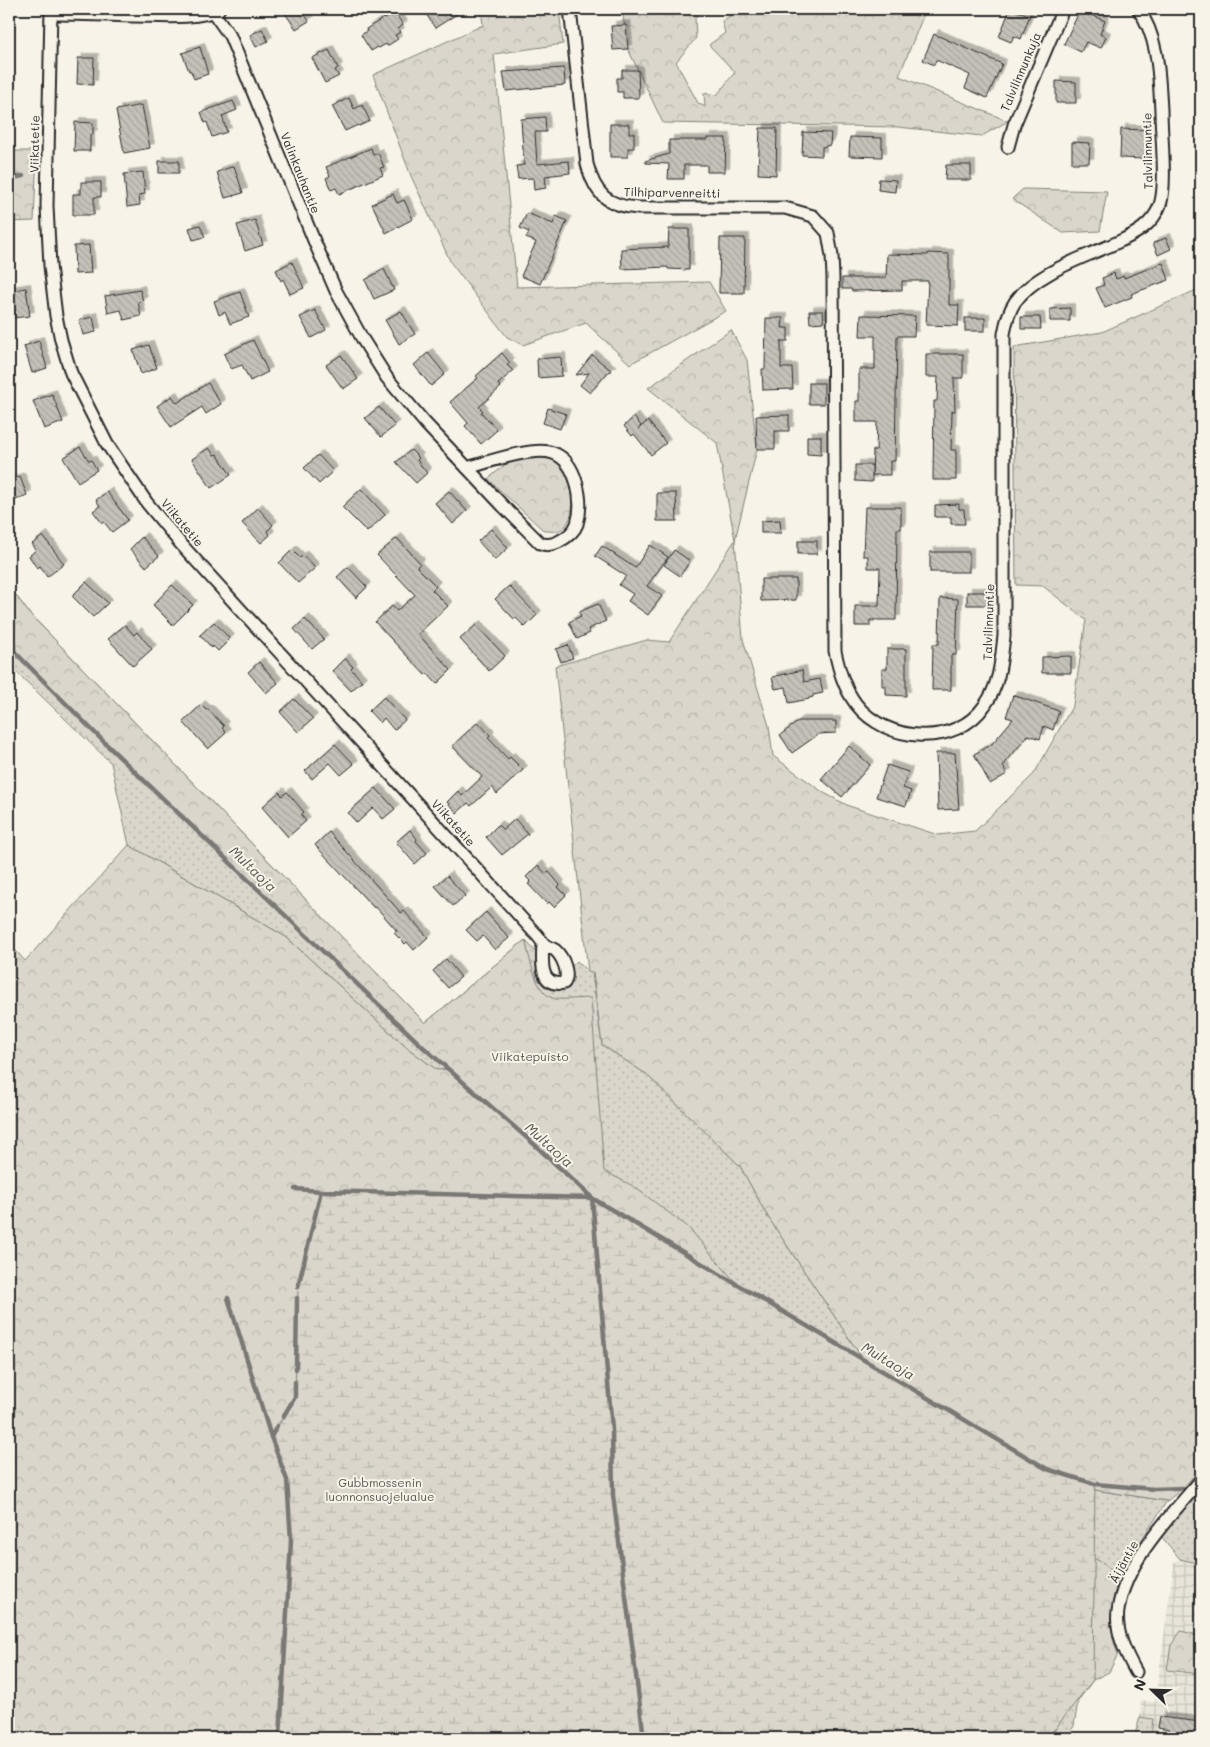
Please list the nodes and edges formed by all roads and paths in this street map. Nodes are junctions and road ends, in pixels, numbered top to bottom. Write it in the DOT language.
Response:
graph roads {
  1 [pos="570,9"];
  2 [pos="1063,9"];
  3 [pos="1138,9"];
  4 [pos="216,10"];
  5 [pos="51,11"];
  6 [pos="1008,147"];
  7 [pos="831,242"];
  8 [pos="467,468"];
  9 [pos="543,944"];
  10 [pos="1201,1480"];
  11 [pos="1136,1672"];
  1 -- 7 [label="street, Tilhiparvenreitti"];
  2 -- 6 [label="street, Talvilinnunkuja"];
  3 -- 7 [label="street, Talvilinnuntie"];
  4 -- 5 [label="street, Valinkauhantie"];
  4 -- 8 [label="street, Valinkauhantie"];
  5 -- 9 [label="street, Viikatetie"];
  8 -- 8 [label="street, Valinkauhantie"];
  10 -- 11 [label="street, Äijäntie"];
}
